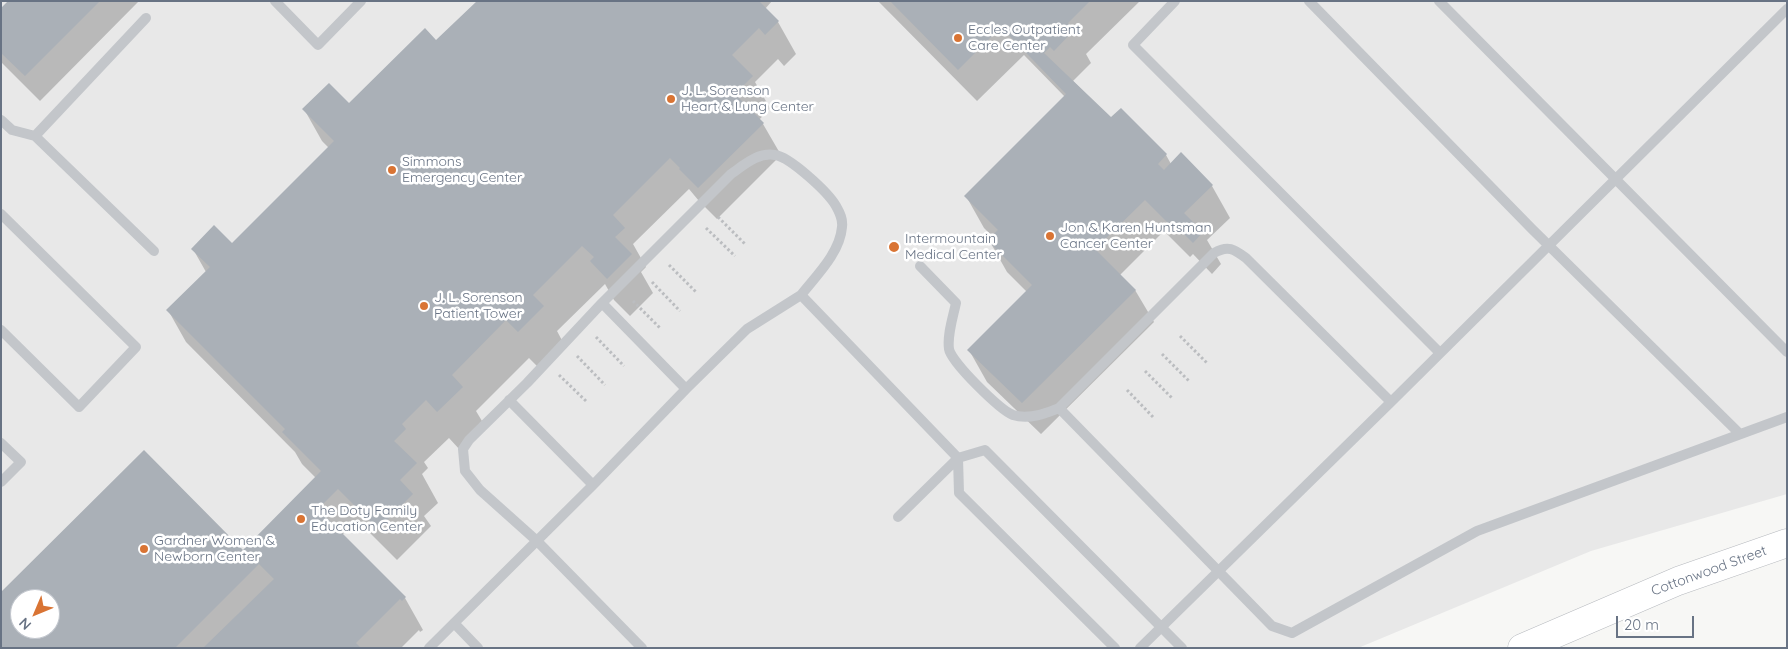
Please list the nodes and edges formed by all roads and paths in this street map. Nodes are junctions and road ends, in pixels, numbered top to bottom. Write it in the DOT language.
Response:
graph roads {
  1 [pos="275,1"];
  2 [pos="361,1"];
  3 [pos="1175,1"];
  4 [pos="1309,1"];
  5 [pos="1439,1"];
  6 [pos="1787,9"];
  7 [pos="146,18"];
  8 [pos="1,120"];
  9 [pos="35,136"];
  10 [pos="1615,180"];
  11 [pos="1,214"];
  12 [pos="718,217"];
  13 [pos="706,228"];
  14 [pos="746,244"];
  15 [pos="1548,245"];
  16 [pos="154,251"];
  17 [pos="734,256"];
  18 [pos="669,265"];
  19 [pos="920,266"];
  20 [pos="652,282"];
  21 [pos="697,293"];
  22 [pos="801,295"];
  23 [pos="633,301"];
  24 [pos="602,303"];
  25 [pos="680,311"];
  26 [pos="661,329"];
  27 [pos="1,330"];
  28 [pos="1180,336"];
  29 [pos="596,337"];
  30 [pos="1787,352"];
  31 [pos="1440,353"];
  32 [pos="1162,354"];
  33 [pos="577,356"];
  34 [pos="1207,363"];
  35 [pos="624,366"];
  36 [pos="1145,371"];
  37 [pos="559,374"];
  38 [pos="1189,381"];
  39 [pos="605,385"];
  40 [pos="686,389"];
  41 [pos="1126,390"];
  42 [pos="1172,398"];
  43 [pos="509,400"];
  44 [pos="587,402"];
  45 [pos="1391,402"];
  46 [pos="1059,408"];
  47 [pos="1154,417"];
  48 [pos="1787,417"];
  49 [pos="1740,434"];
  50 [pos="1,443"];
  51 [pos="958,458"];
  52 [pos="1,482"];
  53 [pos="593,485"];
  54 [pos="898,517"];
  55 [pos="537,541"];
  56 [pos="1787,543"];
  57 [pos="1218,571"];
  58 [pos="454,623"];
  59 [pos="1161,627"];
  60 [pos="428,648"];
  61 [pos="478,648"];
  62 [pos="642,648"];
  63 [pos="1114,648"];
  64 [pos="1140,648"];
  65 [pos="1182,648"];
  66 [pos="1522,648"];
  1 -- 2 [label="lane"];
  3 -- 31 [label="lane"];
  4 -- 15 [label="lane"];
  5 -- 10 [label="lane"];
  6 -- 10 [label="lane"];
  7 -- 9 [label="lane"];
  8 -- 9 [label="lane"];
  9 -- 16 [label="lane"];
  10 -- 15 [label="lane"];
  10 -- 30 [label="lane"];
  11 -- 27 [label="lane"];
  12 -- 14 [label="path"];
  13 -- 17 [label="path"];
  15 -- 31 [label="lane"];
  15 -- 49 [label="lane"];
  18 -- 21 [label="path"];
  19 -- 46 [label="lane"];
  20 -- 25 [label="path"];
  22 -- 24 [label="lane"];
  22 -- 40 [label="lane"];
  22 -- 51 [label="lane"];
  23 -- 26 [label="path"];
  24 -- 40 [label="lane"];
  24 -- 43 [label="lane"];
  28 -- 34 [label="path"];
  29 -- 35 [label="path"];
  31 -- 45 [label="lane"];
  32 -- 38 [label="path"];
  33 -- 39 [label="path"];
  36 -- 42 [label="path"];
  37 -- 44 [label="path"];
  40 -- 53 [label="lane"];
  41 -- 47 [label="path"];
  43 -- 53 [label="lane"];
  43 -- 55 [label="lane"];
  45 -- 46 [label="lane"];
  45 -- 57 [label="lane"];
  46 -- 57 [label="lane"];
  48 -- 49 [label="lane"];
  49 -- 57 [label="lane"];
  50 -- 52 [label="lane"];
  51 -- 54 [label="lane"];
  51 -- 59 [label="lane"];
  51 -- 63 [label="lane"];
  53 -- 55 [label="lane"];
  55 -- 58 [label="lane"];
  55 -- 62 [label="lane"];
  56 -- 66 [label="street, Cottonwood Street"];
  57 -- 59 [label="lane"];
  58 -- 60 [label="lane"];
  58 -- 61 [label="lane"];
  59 -- 64 [label="lane"];
  59 -- 65 [label="lane"];
}
